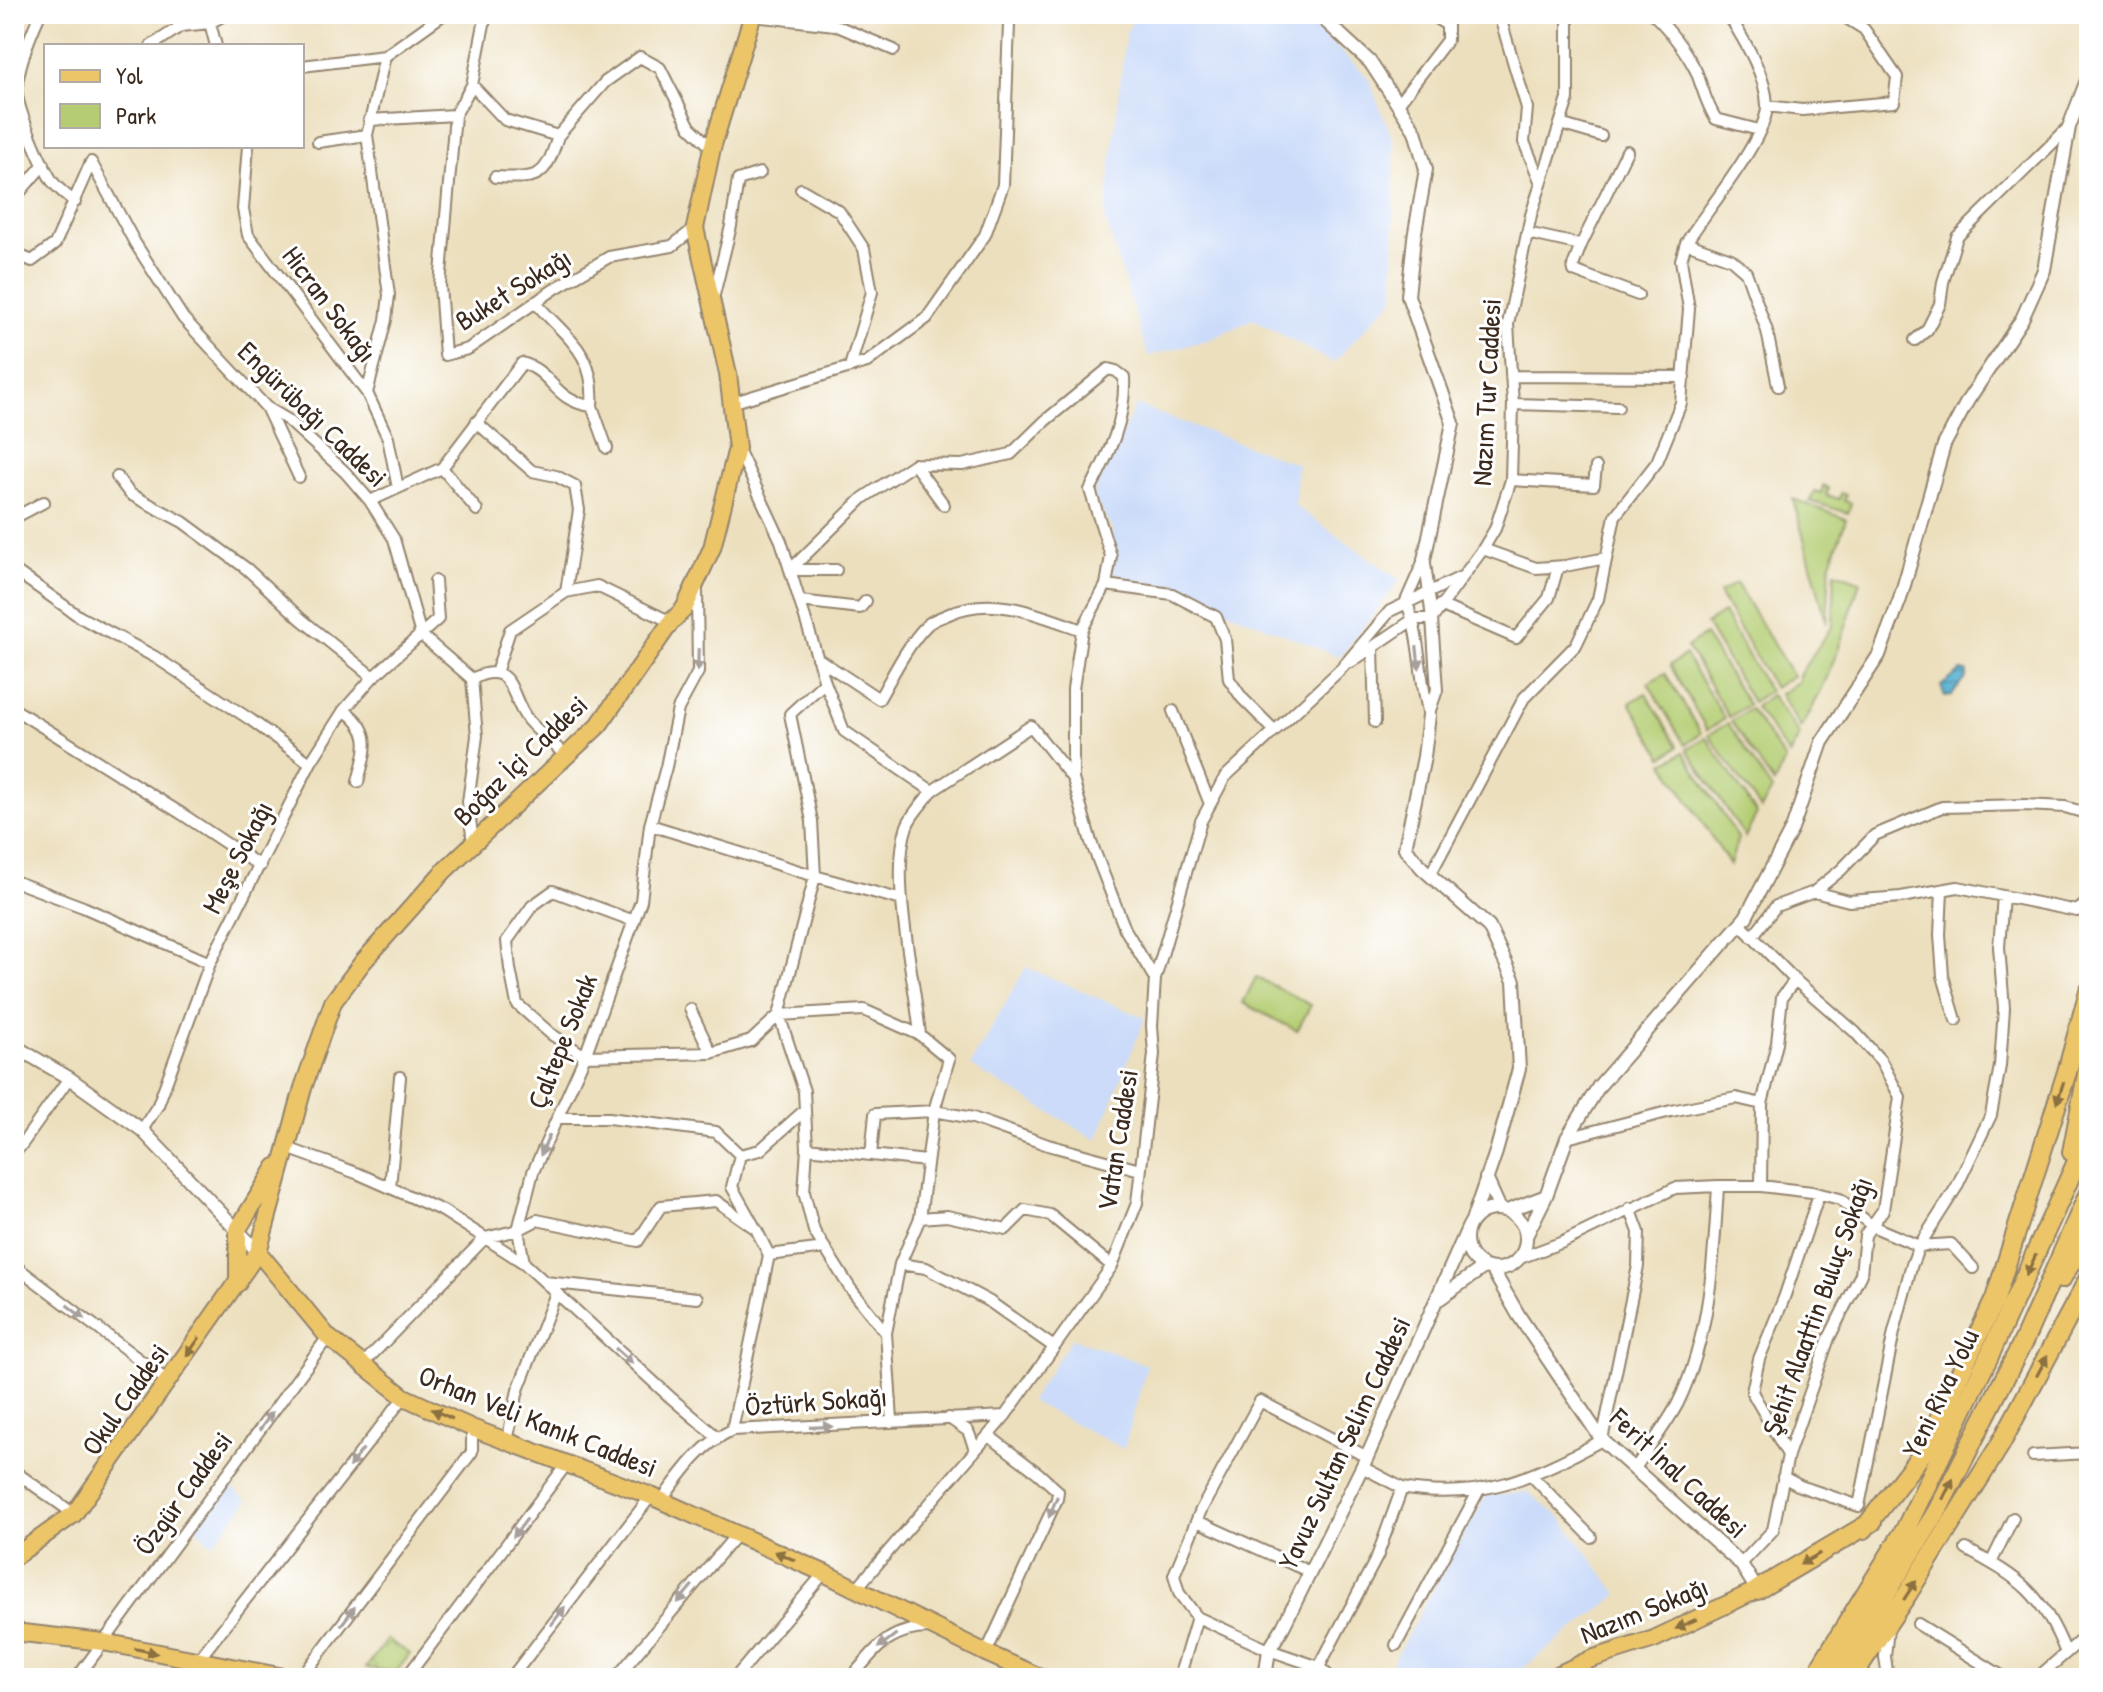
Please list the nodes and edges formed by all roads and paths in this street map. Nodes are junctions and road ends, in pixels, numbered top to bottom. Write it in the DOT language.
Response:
graph roads {
  1 [pos="40,14"];
  2 [pos="226,14"];
  3 [pos="444,14"];
  4 [pos="481,14"];
  5 [pos="1005,14"];
  6 [pos="1318,14"];
  7 [pos="1429,14"];
  8 [pos="1499,14"];
  9 [pos="1568,14"];
  10 [pos="1653,14"];
  11 [pos="1728,14"];
  12 [pos="1840,14"];
  13 [pos="753,15"];
  14 [pos="210,23"];
  15 [pos="154,44"];
  16 [pos="215,44"];
  17 [pos="894,50"];
  18 [pos="385,56"];
  19 [pos="304,66"];
  20 [pos="2089,75"];
  21 [pos="472,85"];
  22 [pos="16,88"];
  23 [pos="1398,104"];
  24 [pos="1767,106"];
  25 [pos="455,115"];
  26 [pos="369,120"];
  27 [pos="1560,124"];
  28 [pos="2069,127"];
  29 [pos="1759,130"];
  30 [pos="367,135"];
  31 [pos="558,136"];
  32 [pos="1601,136"];
  33 [pos="318,142"];
  34 [pos="248,148"];
  35 [pos="712,148"];
  36 [pos="1627,151"];
  37 [pos="44,164"];
  38 [pos="760,173"];
  39 [pos="495,177"];
  40 [pos="1541,183"];
  41 [pos="801,189"];
  42 [pos="14,199"];
  43 [pos="75,202"];
  44 [pos="695,228"];
  45 [pos="1527,233"];
  46 [pos="1686,243"];
  47 [pos="1581,245"];
  48 [pos="14,253"];
  49 [pos="1638,295"];
  50 [pos="535,302"];
  51 [pos="712,304"];
  52 [pos="1915,340"];
  53 [pos="850,367"];
  54 [pos="1511,376"];
  55 [pos="1684,377"];
  56 [pos="1778,386"];
  57 [pos="367,393"];
  58 [pos="731,403"];
  59 [pos="1513,404"];
  60 [pos="592,406"];
  61 [pos="266,407"];
  62 [pos="1618,407"];
  63 [pos="476,422"];
  64 [pos="607,448"];
  65 [pos="737,448"];
  66 [pos="914,464"];
  67 [pos="1596,467"];
  68 [pos="442,468"];
  69 [pos="117,477"];
  70 [pos="299,477"];
  71 [pos="1511,480"];
  72 [pos="398,488"];
  73 [pos="370,501"];
  74 [pos="44,502"];
  75 [pos="944,505"];
  76 [pos="477,510"];
  77 [pos="14,518"];
  78 [pos="1483,549"];
  79 [pos="1606,558"];
  80 [pos="1424,560"];
  81 [pos="1558,567"];
  82 [pos="14,570"];
  83 [pos="790,570"];
  84 [pos="836,570"];
  85 [pos="1461,577"];
  86 [pos="435,581"];
  87 [pos="697,583"];
  88 [pos="1106,585"];
  89 [pos="566,592"];
  90 [pos="1428,593"];
  91 [pos="800,601"];
  92 [pos="866,601"];
  93 [pos="1406,601"];
  94 [pos="1440,605"];
  95 [pos="1414,619"];
  96 [pos="1432,619"];
  97 [pos="671,622"];
  98 [pos="1082,630"];
  99 [pos="421,635"];
  100 [pos="1373,648"];
  101 [pos="817,658"];
  102 [pos="1341,669"];
  103 [pos="496,673"];
  104 [pos="373,677"];
  105 [pos="472,679"];
  106 [pos="825,682"];
  107 [pos="14,709"];
  108 [pos="344,710"];
  109 [pos="1173,711"];
  110 [pos="1429,715"];
  111 [pos="1375,722"];
  112 [pos="1275,731"];
  113 [pos="566,756"];
  114 [pos="310,763"];
  115 [pos="1073,779"];
  116 [pos="358,782"];
  117 [pos="932,791"];
  118 [pos="1210,804"];
  119 [pos="2089,814"];
  120 [pos="650,825"];
  121 [pos="473,844"];
  122 [pos="260,866"];
  123 [pos="1430,875"];
  124 [pos="815,876"];
  125 [pos="14,881"];
  126 [pos="1942,890"];
  127 [pos="1814,892"];
  128 [pos="2003,896"];
  129 [pos="902,900"];
  130 [pos="2089,901"];
  131 [pos="634,921"];
  132 [pos="1740,924"];
  133 [pos="1752,937"];
  134 [pos="210,963"];
  135 [pos="1155,979"];
  136 [pos="1795,980"];
  137 [pos="2089,991"];
  138 [pos="690,1009"];
  139 [pos="779,1015"];
  140 [pos="1956,1020"];
  141 [pos="920,1035"];
  142 [pos="14,1046"];
  143 [pos="711,1053"];
  144 [pos="585,1056"];
  145 [pos="2089,1064"];
  146 [pos="400,1077"];
  147 [pos="69,1078"];
  148 [pos="1762,1104"];
  149 [pos="805,1110"];
  150 [pos="934,1111"];
  151 [pos="557,1118"];
  152 [pos="142,1130"];
  153 [pos="2089,1135"];
  154 [pos="1567,1138"];
  155 [pos="20,1147"];
  156 [pos="287,1148"];
  157 [pos="807,1148"];
  158 [pos="740,1155"];
  159 [pos="871,1155"];
  160 [pos="926,1161"];
  161 [pos="1140,1170"];
  162 [pos="1486,1178"];
  163 [pos="1718,1186"];
  164 [pos="1761,1186"];
  165 [pos="390,1188"];
  166 [pos="2089,1193"];
  167 [pos="1819,1194"];
  168 [pos="2063,1194"];
  169 [pos="1546,1196"];
  170 [pos="1630,1208"];
  171 [pos="1504,1210"];
  172 [pos="920,1218"];
  173 [pos="1470,1224"];
  174 [pos="1872,1226"];
  175 [pos="238,1229"];
  176 [pos="756,1229"];
  177 [pos="518,1230"];
  178 [pos="2089,1234"];
  179 [pos="1526,1236"];
  180 [pos="485,1238"];
  181 [pos="1919,1246"];
  182 [pos="825,1248"];
  183 [pos="258,1252"];
  184 [pos="769,1255"];
  185 [pos="1520,1258"];
  186 [pos="524,1263"];
  187 [pos="900,1264"];
  188 [pos="14,1265"];
  189 [pos="1112,1266"];
  190 [pos="1488,1268"];
  191 [pos="1973,1268"];
  192 [pos="2089,1278"];
  193 [pos="545,1282"];
  194 [pos="238,1283"];
  195 [pos="556,1293"];
  196 [pos="697,1298"];
  197 [pos="1437,1301"];
  198 [pos="886,1333"];
  199 [pos="328,1337"];
  200 [pos="2024,1340"];
  201 [pos="1054,1347"];
  202 [pos="363,1364"];
  203 [pos="169,1382"];
  204 [pos="404,1397"];
  205 [pos="1005,1416"];
  206 [pos="947,1417"];
  207 [pos="892,1420"];
  208 [pos="472,1428"];
  209 [pos="732,1430"];
  210 [pos="989,1436"];
  211 [pos="717,1437"];
  212 [pos="1602,1440"];
  213 [pos="507,1441"];
  214 [pos="975,1449"];
  215 [pos="2089,1453"];
  216 [pos="1788,1455"];
  217 [pos="2033,1456"];
  218 [pos="1364,1462"];
  219 [pos="566,1465"];
  220 [pos="1935,1468"];
  221 [pos="1634,1470"];
  222 [pos="14,1471"];
  223 [pos="1532,1476"];
  224 [pos="1783,1477"];
  225 [pos="1402,1488"];
  226 [pos="1479,1490"];
  227 [pos="656,1498"];
  228 [pos="74,1514"];
  229 [pos="2013,1518"];
  230 [pos="1197,1521"];
  231 [pos="1864,1529"];
  232 [pos="736,1535"];
  233 [pos="1591,1537"];
  234 [pos="1966,1549"];
  235 [pos="14,1557"];
  236 [pos="1991,1563"];
  237 [pos="1741,1564"];
  238 [pos="1310,1572"];
  239 [pos="824,1573"];
  240 [pos="856,1589"];
  241 [pos="1757,1590"];
  242 [pos="1197,1617"];
  243 [pos="1889,1619"];
  244 [pos="1918,1624"];
  245 [pos="935,1628"];
  246 [pos="14,1632"];
  247 [pos="2089,1633"];
  248 [pos="103,1642"];
  249 [pos="1396,1645"];
  250 [pos="1269,1650"];
  251 [pos="986,1653"];
  252 [pos="2066,1653"];
  253 [pos="196,1661"];
  254 [pos="1319,1667"];
  255 [pos="1836,1673"];
  256 [pos="77,1678"];
  257 [pos="184,1678"];
  258 [pos="289,1678"];
  259 [pos="301,1678"];
  260 [pos="406,1678"];
  261 [pos="511,1678"];
  262 [pos="616,1678"];
  263 [pos="735,1678"];
  264 [pos="851,1678"];
  265 [pos="1042,1678"];
  266 [pos="1179,1678"];
  267 [pos="1265,1678"];
  268 [pos="1331,1678"];
  269 [pos="1551,1678"];
  270 [pos="1888,1678"];
  271 [pos="2005,1678"];
  272 [pos="2037,1678"];
  1 -- 22 [label="street"];
  2 -- 14 [label="street"];
  3 -- 18 [label="street"];
  4 -- 21 [label="street, Buket Sokağı"];
  5 -- 53 [label="street"];
  6 -- 23 [label="street"];
  7 -- 23 [label="street"];
  8 -- 40 [label="street"];
  9 -- 27 [label="street, Nazım Tur Caddesi"];
  10 -- 29 [label="street"];
  11 -- 24 [label="street"];
  12 -- 24 [label="street"];
  13 -- 17 [label="street"];
  13 -- 35 [label="main road, Boğaz İçi Caddesi"];
  14 -- 15 [label="street"];
  14 -- 16 [label="street"];
  18 -- 19 [label="street"];
  18 -- 26 [label="street"];
  20 -- 28 [label="street"];
  21 -- 25 [label="street, Buket Sokağı"];
  21 -- 31 [label="street"];
  22 -- 37 [label="street"];
  23 -- 80 [label="street"];
  24 -- 29 [label="street"];
  25 -- 26 [label="street"];
  25 -- 50 [label="street, Buket Sokağı"];
  26 -- 30 [label="street"];
  27 -- 32 [label="street"];
  27 -- 40 [label="street, Nazım Tur Caddesi"];
  28 -- 52 [label="street"];
  28 -- 132 [label="street"];
  29 -- 46 [label="street"];
  30 -- 33 [label="street"];
  30 -- 57 [label="street"];
  31 -- 35 [label="street"];
  31 -- 39 [label="street"];
  34 -- 57 [label="street, Hicran Sokağı"];
  35 -- 44 [label="main road, Boğaz İçi Caddesi"];
  36 -- 47 [label="street"];
  37 -- 42 [label="street"];
  37 -- 43 [label="street"];
  38 -- 51 [label="street"];
  40 -- 45 [label="street, Nazım Tur Caddesi"];
  41 -- 53 [label="street"];
  43 -- 48 [label="street, Engürübağı Caddesi"];
  43 -- 61 [label="street, Engürübağı Caddesi"];
  44 -- 50 [label="street, Buket Sokağı"];
  44 -- 51 [label="main road, Boğaz İçi Caddesi"];
  45 -- 47 [label="street"];
  45 -- 54 [label="street, Nazım Tur Caddesi"];
  46 -- 55 [label="street"];
  46 -- 56 [label="street"];
  47 -- 49 [label="street"];
  50 -- 60 [label="street"];
  51 -- 58 [label="main road, Boğaz İçi Caddesi"];
  53 -- 58 [label="street"];
  54 -- 55 [label="street"];
  54 -- 59 [label="street, Nazım Tur Caddesi"];
  55 -- 79 [label="street"];
  57 -- 72 [label="street, Hicran Sokağı"];
  58 -- 65 [label="main road, Boğaz İçi Caddesi"];
  59 -- 62 [label="street"];
  59 -- 71 [label="street, Nazım Tur Caddesi"];
  60 -- 63 [label="street"];
  60 -- 64 [label="street"];
  61 -- 70 [label="street"];
  61 -- 73 [label="street, Engürübağı Caddesi"];
  63 -- 68 [label="street"];
  63 -- 89 [label="street"];
  65 -- 83 [label="street"];
  65 -- 87 [label="main road, Boğaz İçi Caddesi"];
  66 -- 75 [label="street"];
  66 -- 83 [label="street"];
  66 -- 88 [label="street"];
  67 -- 71 [label="street"];
  68 -- 72 [label="street"];
  68 -- 76 [label="street"];
  69 -- 104 [label="street"];
  71 -- 78 [label="street, Nazım Tur Caddesi"];
  72 -- 73 [label="street"];
  73 -- 99 [label="street, Engürübağı Caddesi"];
  74 -- 77 [label="street"];
  78 -- 81 [label="street"];
  78 -- 85 [label="street, Nazım Tur Caddesi"];
  79 -- 81 [label="street"];
  79 -- 123 [label="street"];
  80 -- 90 [label="street"];
  80 -- 93 [label="street"];
  81 -- 94 [label="street"];
  82 -- 114 [label="street"];
  83 -- 84 [label="street"];
  83 -- 91 [label="street"];
  85 -- 90 [label="street, Vatan Caddesi"];
  85 -- 94 [label="street"];
  86 -- 99 [label="street"];
  87 -- 97 [label="main road, Boğaz İçi Caddesi"];
  87 -- 120 [label="street, Çaltepe Sokak, one-way"];
  88 -- 98 [label="street"];
  88 -- 112 [label="street"];
  89 -- 97 [label="street"];
  89 -- 103 [label="street"];
  90 -- 93 [label="street, Vatan Caddesi"];
  90 -- 96 [label="street"];
  91 -- 92 [label="street"];
  91 -- 101 [label="street"];
  93 -- 95 [label="street"];
  93 -- 102 [label="street, Vatan Caddesi"];
  94 -- 96 [label="street"];
  95 -- 96 [label="street"];
  95 -- 100 [label="street, Vatan Caddesi"];
  95 -- 110 [label="street, one-way"];
  96 -- 110 [label="street"];
  97 -- 113 [label="main road, Boğaz İçi Caddesi"];
  98 -- 101 [label="street"];
  98 -- 115 [label="street"];
  99 -- 104 [label="street, Meşe Sokağı"];
  99 -- 105 [label="street"];
  100 -- 102 [label="street, Vatan Caddesi"];
  100 -- 111 [label="street"];
  101 -- 106 [label="street"];
  102 -- 112 [label="street, Vatan Caddesi"];
  103 -- 105 [label="street"];
  103 -- 113 [label="street"];
  104 -- 108 [label="street, Meşe Sokağı"];
  105 -- 121 [label="street"];
  106 -- 117 [label="street"];
  106 -- 124 [label="street"];
  107 -- 122 [label="street"];
  108 -- 114 [label="street, Meşe Sokağı"];
  108 -- 116 [label="street"];
  109 -- 118 [label="street"];
  110 -- 123 [label="street, Yavuz Sultan Selim Caddesi"];
  112 -- 118 [label="street, Vatan Caddesi"];
  113 -- 121 [label="main road, Boğaz İçi Caddesi"];
  114 -- 122 [label="street, Meşe Sokağı"];
  115 -- 117 [label="street"];
  115 -- 135 [label="street"];
  117 -- 129 [label="street"];
  118 -- 135 [label="street, Vatan Caddesi"];
  119 -- 127 [label="street"];
  120 -- 124 [label="street"];
  120 -- 131 [label="street, Çaltepe Sokak"];
  121 -- 156 [label="main road, Boğaz İçi Caddesi"];
  122 -- 134 [label="street, Meşe Sokağı"];
  123 -- 162 [label="street, Yavuz Sultan Selim Caddesi"];
  124 -- 129 [label="street"];
  124 -- 139 [label="street"];
  125 -- 134 [label="street"];
  126 -- 127 [label="street"];
  126 -- 128 [label="street"];
  126 -- 140 [label="street"];
  127 -- 133 [label="street"];
  128 -- 130 [label="street"];
  128 -- 181 [label="street"];
  129 -- 141 [label="street"];
  131 -- 144 [label="street, Çaltepe Sokak"];
  131 -- 144 [label="street"];
  132 -- 133 [label="street, Şehit Alaattin Buluç Sokağı"];
  132 -- 154 [label="street"];
  133 -- 136 [label="street, Şehit Alaattin Buluç Sokağı"];
  134 -- 152 [label="street, Meşe Sokağı"];
  135 -- 161 [label="street, Vatan Caddesi"];
  136 -- 148 [label="street"];
  136 -- 174 [label="street, Şehit Alaattin Buluç Sokağı"];
  137 -- 231 [label="highway, one-way"];
  138 -- 143 [label="street"];
  139 -- 141 [label="street"];
  139 -- 143 [label="street"];
  139 -- 149 [label="street"];
  141 -- 150 [label="street"];
  142 -- 147 [label="street, Orhan Veli Kanık Caddesi"];
  143 -- 144 [label="street"];
  144 -- 151 [label="street, Çaltepe Sokak"];
  145 -- 168 [label="highway"];
  146 -- 165 [label="street"];
  147 -- 152 [label="street, Orhan Veli Kanık Caddesi"];
  147 -- 155 [label="street"];
  148 -- 154 [label="street"];
  148 -- 164 [label="street"];
  149 -- 157 [label="street"];
  149 -- 158 [label="street"];
  150 -- 159 [label="street"];
  150 -- 160 [label="street"];
  150 -- 161 [label="street"];
  151 -- 158 [label="street"];
  151 -- 177 [label="street, Çaltepe Sokak, one-way"];
  152 -- 175 [label="street, Orhan Veli Kanık Caddesi"];
  153 -- 168 [label="highway, Yeni Riva Yolu"];
  154 -- 169 [label="street"];
  156 -- 165 [label="street"];
  156 -- 175 [label="main road"];
  156 -- 183 [label="main road, Boğaz İçi Caddesi"];
  157 -- 159 [label="street"];
  157 -- 182 [label="street"];
  158 -- 176 [label="street"];
  159 -- 160 [label="street"];
  160 -- 172 [label="street"];
  161 -- 189 [label="street, Vatan Caddesi"];
  162 -- 171 [label="street"];
  162 -- 173 [label="street, Yavuz Sultan Selim Caddesi"];
  163 -- 164 [label="street"];
  163 -- 170 [label="street"];
  163 -- 221 [label="street"];
  164 -- 167 [label="street"];
  165 -- 180 [label="street"];
  166 -- 200 [label="highway, Yeni Riva Yolu"];
  167 -- 174 [label="street"];
  167 -- 216 [label="street"];
  168 -- 220 [label="highway, Yeni Riva Yolu, one-way"];
  169 -- 171 [label="street"];
  169 -- 179 [label="street"];
  170 -- 185 [label="street"];
  170 -- 212 [label="street"];
  171 -- 173 [label="street"];
  171 -- 179 [label="street"];
  172 -- 187 [label="street"];
  172 -- 189 [label="street"];
  173 -- 190 [label="street"];
  173 -- 197 [label="street, Yavuz Sultan Selim Caddesi"];
  174 -- 181 [label="street"];
  174 -- 216 [label="street, Şehit Alaattin Buluç Sokağı"];
  175 -- 183 [label="street, Orhan Veli Kanık Caddesi"];
  175 -- 194 [label="main road"];
  176 -- 177 [label="street"];
  176 -- 184 [label="street"];
  177 -- 180 [label="street"];
  177 -- 186 [label="street, Çaltepe Sokak"];
  178 -- 200 [label="highway"];
  179 -- 185 [label="street"];
  180 -- 186 [label="street"];
  180 -- 202 [label="street"];
  181 -- 191 [label="street"];
  181 -- 224 [label="street"];
  182 -- 184 [label="street"];
  182 -- 198 [label="street"];
  183 -- 194 [label="main road, Okul Caddesi"];
  183 -- 199 [label="main road, Orhan Veli Kanık Caddesi"];
  184 -- 209 [label="street"];
  185 -- 190 [label="street"];
  186 -- 193 [label="street"];
  187 -- 198 [label="street"];
  187 -- 201 [label="street"];
  188 -- 203 [label="street, one-way"];
  189 -- 201 [label="street, Vatan Caddesi"];
  190 -- 197 [label="street"];
  190 -- 212 [label="street, Ferit İnal Caddesi"];
  243 -- 192 [label="highway, one-way"];
  193 -- 195 [label="street"];
  193 -- 196 [label="street"];
  194 -- 203 [label="main road, Okul Caddesi, one-way"];
  195 -- 211 [label="street, one-way"];
  195 -- 213 [label="street"];
  197 -- 218 [label="street, Yavuz Sultan Selim Caddesi"];
  198 -- 207 [label="street"];
  199 -- 202 [label="main road, Orhan Veli Kanık Caddesi"];
  248 -- 199 [label="street, Özgür Caddesi, one-way"];
  255 -- 200 [label="highway, Yeni Riva Yolu, one-way"];
  201 -- 205 [label="street, Vatan Caddesi"];
  202 -- 204 [label="main road, Orhan Veli Kanık Caddesi"];
  203 -- 228 [label="main road, Okul Caddesi"];
  208 -- 204 [label="main road, Orhan Veli Kanık Caddesi, one-way"];
  204 -- 253 [label="street, one-way"];
  205 -- 206 [label="street, Öztürk Sokağı"];
  205 -- 210 [label="street, Vatan Caddesi"];
  206 -- 207 [label="street, Öztürk Sokağı"];
  206 -- 214 [label="street"];
  209 -- 207 [label="street, Öztürk Sokağı, one-way"];
  208 -- 213 [label="main road, Orhan Veli Kanık Caddesi"];
  259 -- 208 [label="street, one-way"];
  209 -- 211 [label="street, Öztürk Sokağı"];
  210 -- 214 [label="street, Vatan Caddesi"];
  210 -- 251 [label="street, one-way"];
  211 -- 227 [label="street, Öztürk Sokağı"];
  212 -- 221 [label="street, Ferit İnal Caddesi"];
  212 -- 223 [label="street"];
  213 -- 219 [label="main road, Orhan Veli Kanık Caddesi"];
  214 -- 240 [label="street, Vatan Caddesi"];
  215 -- 217 [label="street"];
  216 -- 224 [label="street, Şehit Alaattin Buluç Sokağı"];
  218 -- 225 [label="street"];
  218 -- 230 [label="street"];
  218 -- 238 [label="street, Yavuz Sultan Selim Caddesi"];
  219 -- 227 [label="main road, Orhan Veli Kanık Caddesi"];
  219 -- 260 [label="street, one-way"];
  220 -- 231 [label="highway"];
  220 -- 255 [label="highway, Yeni Riva Yolu"];
  221 -- 237 [label="street, Ferit İnal Caddesi"];
  222 -- 228 [label="street"];
  223 -- 226 [label="street"];
  223 -- 233 [label="street"];
  224 -- 237 [label="street, Şehit Alaattin Buluç Sokağı"];
  225 -- 226 [label="street"];
  225 -- 254 [label="street"];
  226 -- 249 [label="street"];
  227 -- 232 [label="main road, Orhan Veli Kanık Caddesi"];
  261 -- 227 [label="street, Öztürk Sokağı, one-way"];
  228 -- 235 [label="main road, Okul Caddesi"];
  229 -- 236 [label="street"];
  230 -- 238 [label="street"];
  230 -- 242 [label="street"];
  231 -- 241 [label="highway, one-way"];
  239 -- 232 [label="main road, Orhan Veli Kanık Caddesi, one-way"];
  232 -- 262 [label="street, one-way"];
  234 -- 236 [label="street"];
  236 -- 252 [label="street"];
  237 -- 241 [label="street, Ferit İnal Caddesi"];
  238 -- 250 [label="street, Yavuz Sultan Selim Caddesi"];
  239 -- 240 [label="main road, Orhan Veli Kanık Caddesi"];
  239 -- 263 [label="street"];
  240 -- 245 [label="main road, Orhan Veli Kanık Caddesi"];
  241 -- 269 [label="main road, Nazım Sokağı, one-way"];
  242 -- 250 [label="street"];
  242 -- 266 [label="street"];
  243 -- 255 [label="highway"];
  243 -- 270 [label="street"];
  244 -- 271 [label="street"];
  245 -- 251 [label="main road, Orhan Veli Kanık Caddesi"];
  245 -- 264 [label="street, one-way"];
  246 -- 248 [label="main road"];
  247 -- 252 [label="street"];
  248 -- 253 [label="main road, one-way"];
  248 -- 256 [label="street, Özgür Caddesi"];
  250 -- 254 [label="street"];
  250 -- 267 [label="street, Yavuz Sultan Selim Caddesi"];
  251 -- 265 [label="main road, Orhan Veli Kanık Caddesi"];
  252 -- 272 [label="street"];
  253 -- 257 [label="street"];
  253 -- 258 [label="main road"];
  254 -- 268 [label="street"];
}
